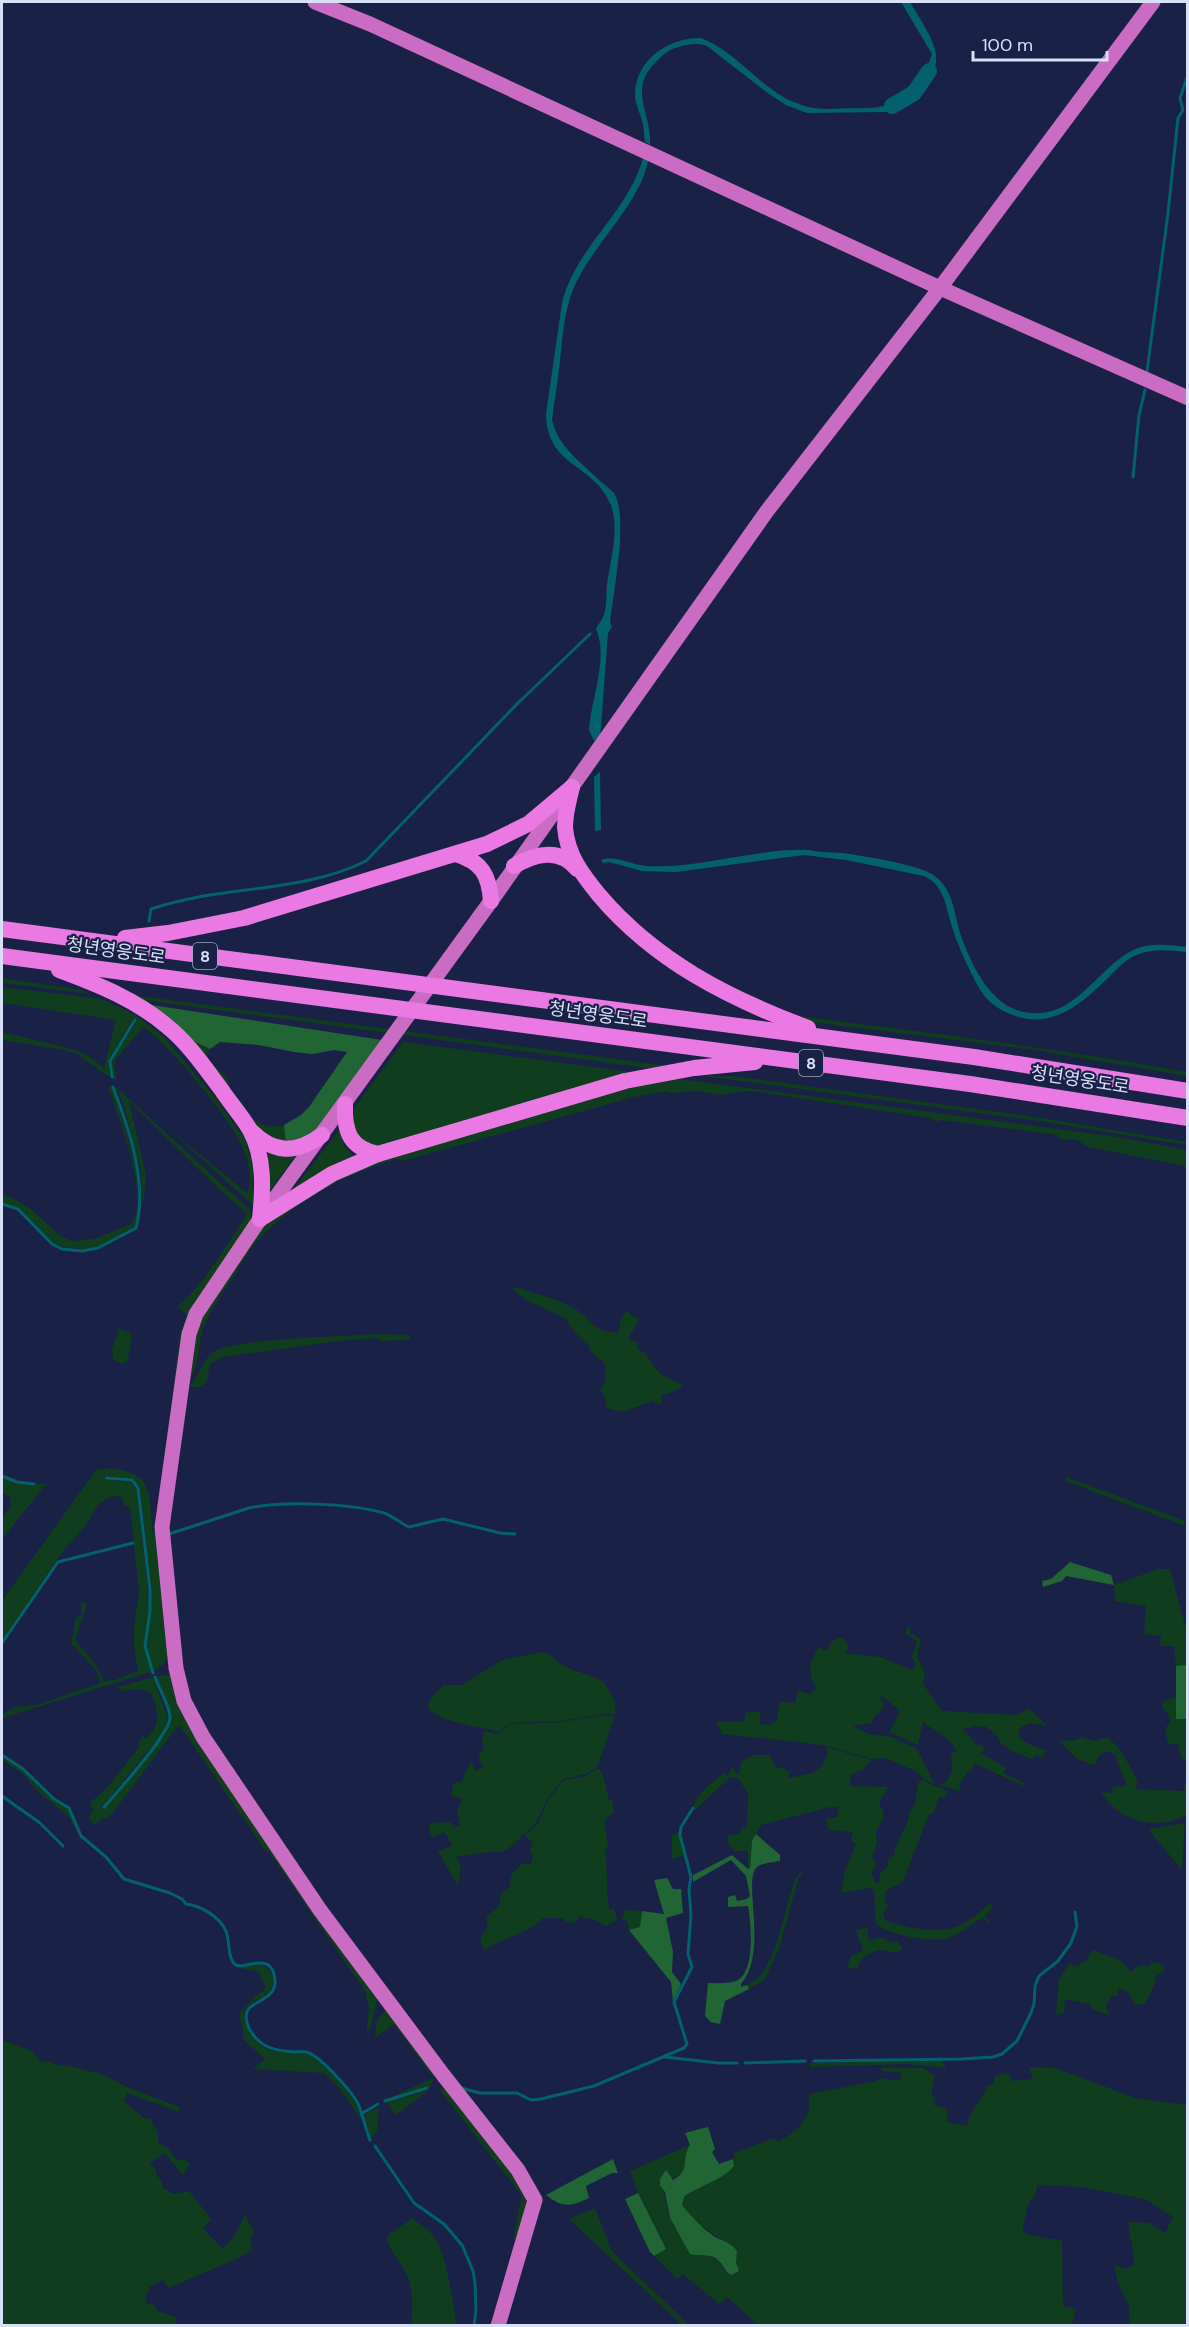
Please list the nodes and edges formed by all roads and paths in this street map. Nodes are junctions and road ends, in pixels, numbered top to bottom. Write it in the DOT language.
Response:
graph roads {
  1 [pos="315,2"];
  2 [pos="1153,2"];
  3 [pos="940,288"];
  4 [pos="1188,398"];
  5 [pos="573,787"];
  6 [pos="456,854"];
  7 [pos="514,866"];
  8 [pos="582,874"];
  9 [pos="491,901"];
  10 [pos="2,929"];
  11 [pos="74,938"];
  12 [pos="2,956"];
  13 [pos="30,960"];
  14 [pos="849,1040"];
  15 [pos="796,1061"];
  16 [pos="1188,1091"];
  17 [pos="345,1104"];
  18 [pos="1188,1118"];
  19 [pos="250,1129"];
  20 [pos="321,1135"];
  21 [pos="378,1154"];
  22 [pos="260,1220"];
  23 [pos="498,2325"];
  1 -- 3 [label="main road"];
  2 -- 3 [label="main road"];
  3 -- 4 [label="main road"];
  3 -- 5 [label="main road"];
  5 -- 6 [label="highway"];
  5 -- 7 [label="main road"];
  5 -- 8 [label="highway"];
  6 -- 9 [label="highway"];
  6 -- 11 [label="highway"];
  7 -- 8 [label="highway"];
  7 -- 9 [label="main road"];
  8 -- 14 [label="highway"];
  9 -- 17 [label="main road"];
  10 -- 11 [label="highway, 청년영웅도로 / 8"];
  11 -- 14 [label="highway, 청년영웅도로 / 8"];
  12 -- 13 [label="highway, 청년영웅도로 / 8"];
  13 -- 15 [label="highway, 청년영웅도로 / 8"];
  13 -- 19 [label="highway"];
  14 -- 16 [label="highway, 청년영웅도로 / 8"];
  15 -- 18 [label="highway, 청년영웅도로 / 8"];
  15 -- 21 [label="highway"];
  17 -- 20 [label="main road"];
  17 -- 21 [label="highway"];
  19 -- 20 [label="highway"];
  19 -- 22 [label="highway"];
  20 -- 22 [label="main road"];
  21 -- 22 [label="highway"];
  22 -- 23 [label="main road"];
}
